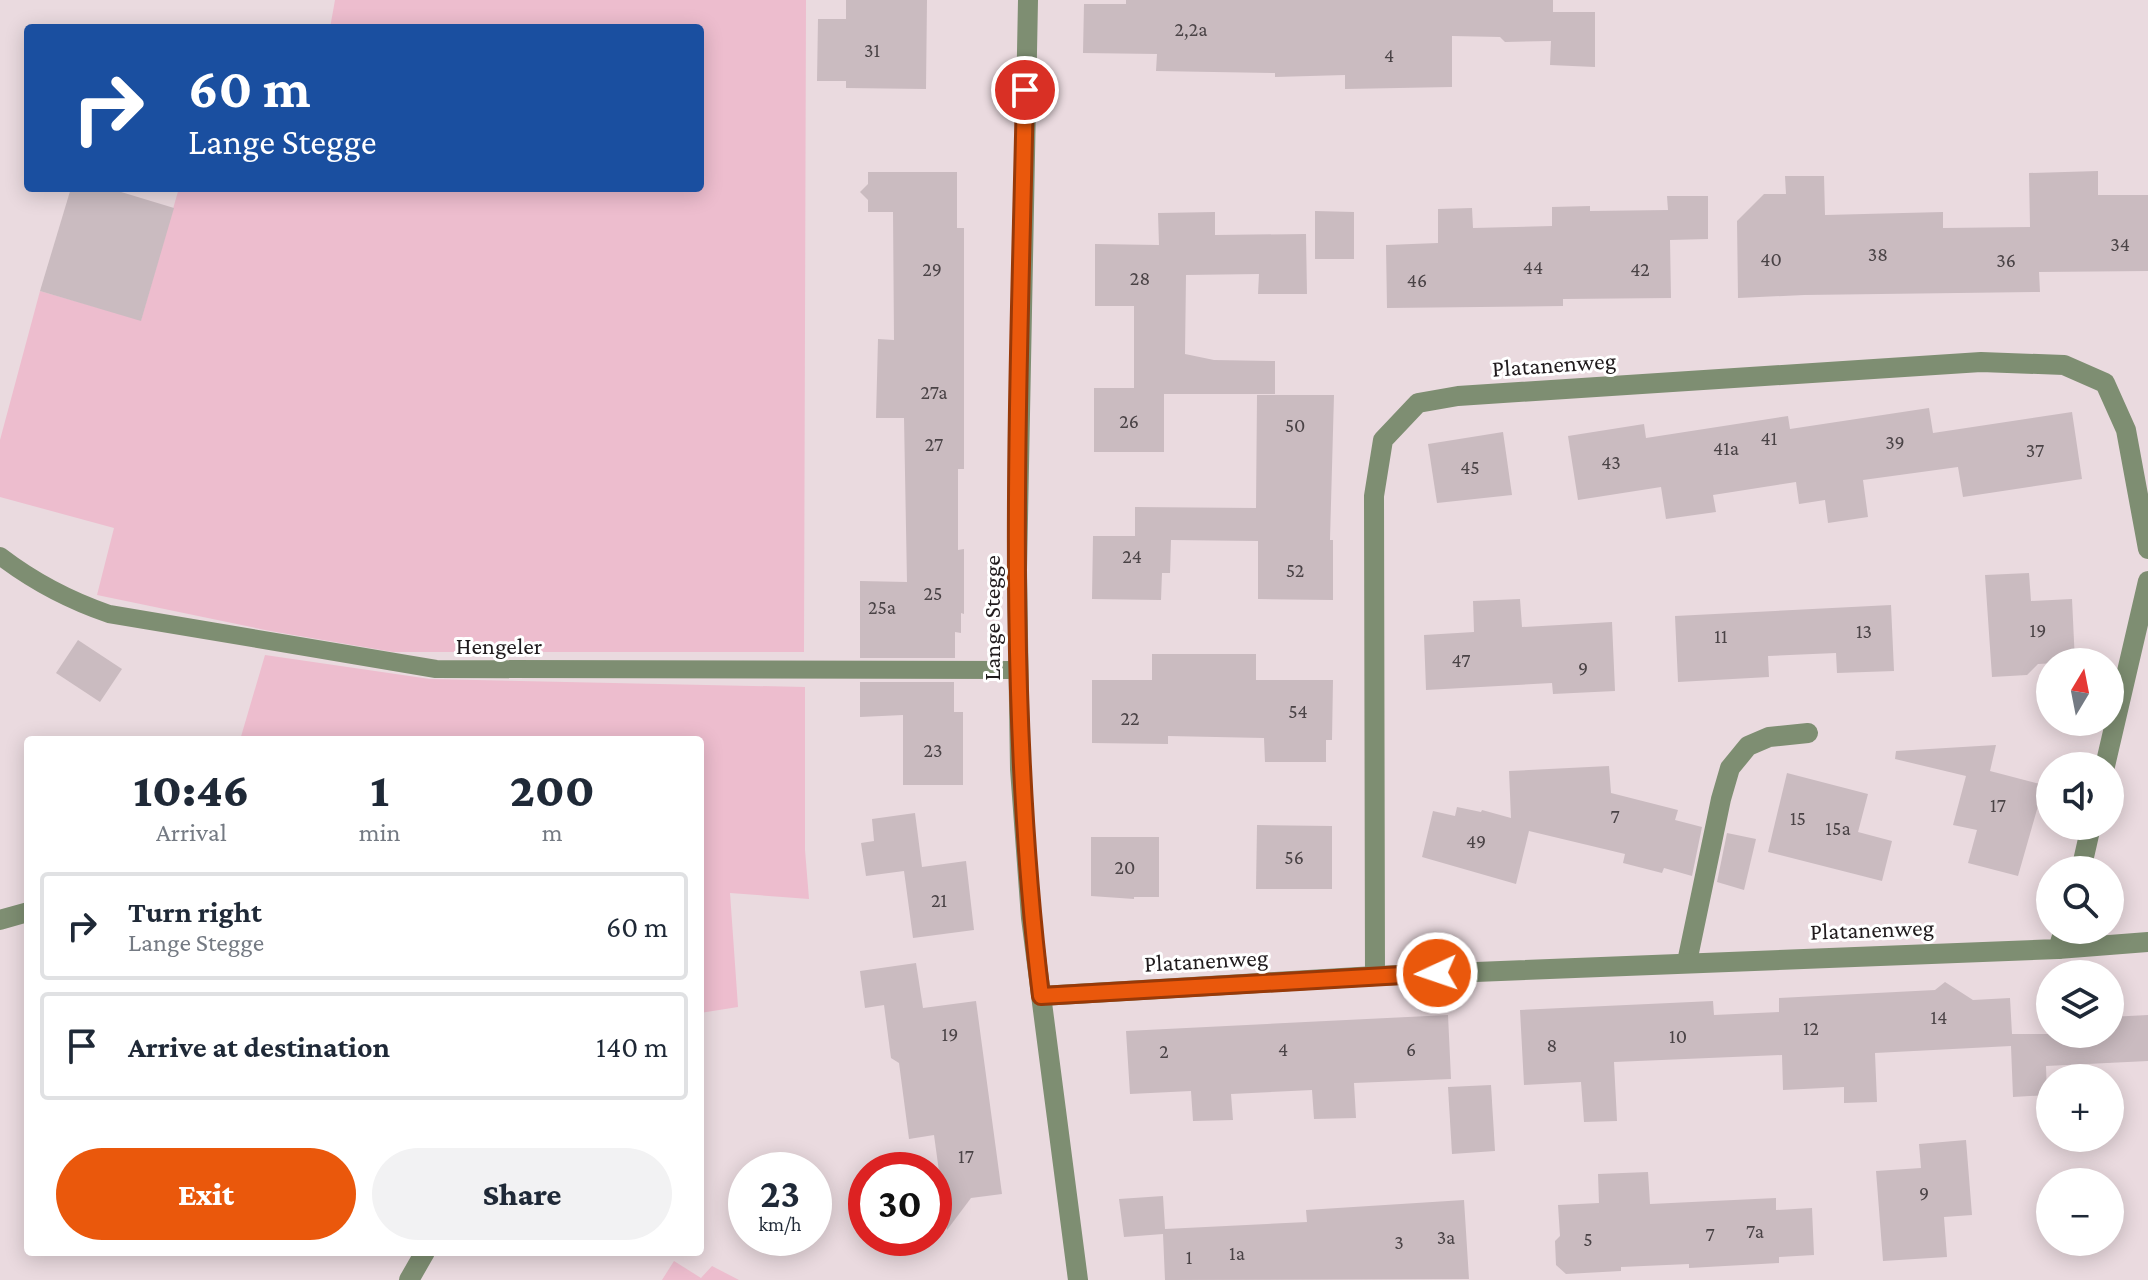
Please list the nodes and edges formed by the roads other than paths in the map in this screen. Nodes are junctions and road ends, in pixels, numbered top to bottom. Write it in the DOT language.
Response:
graph roads {
  1 [pos="1028,0"];
  2 [pos="2148,549"];
  3 [pos="0,556"];
  4 [pos="2148,581"];
  5 [pos="1017,670"];
  6 [pos="1808,733"];
  7 [pos="2108,752"];
  8 [pos="24,913"];
  9 [pos="0,920"];
  10 [pos="2036,941"];
  11 [pos="2124,941"];
  12 [pos="2148,942"];
  13 [pos="1687,962"];
  14 [pos="1375,976"];
  15 [pos="1041,996"];
  16 [pos="423,1256"];
  17 [pos="409,1280"];
  18 [pos="1078,1280"];
  1 -- 5 [label="street, Lange Stegge"];
  2 -- 14 [label="street, Platanenweg"];
  3 -- 5 [label="lane, Hengeler"];
  4 -- 7 [label="street"];
  5 -- 15 [label="street, Lange Stegge"];
  6 -- 13 [label="street"];
  8 -- 9 [label="street"];
  10 -- 13 [label="street, Platanenweg"];
  11 -- 12 [label="street, Platanenweg"];
  13 -- 14 [label="street, Platanenweg"];
  14 -- 15 [label="street, Platanenweg"];
  15 -- 18 [label="street, Lange Stegge"];
  16 -- 17 [label="street"];
}
